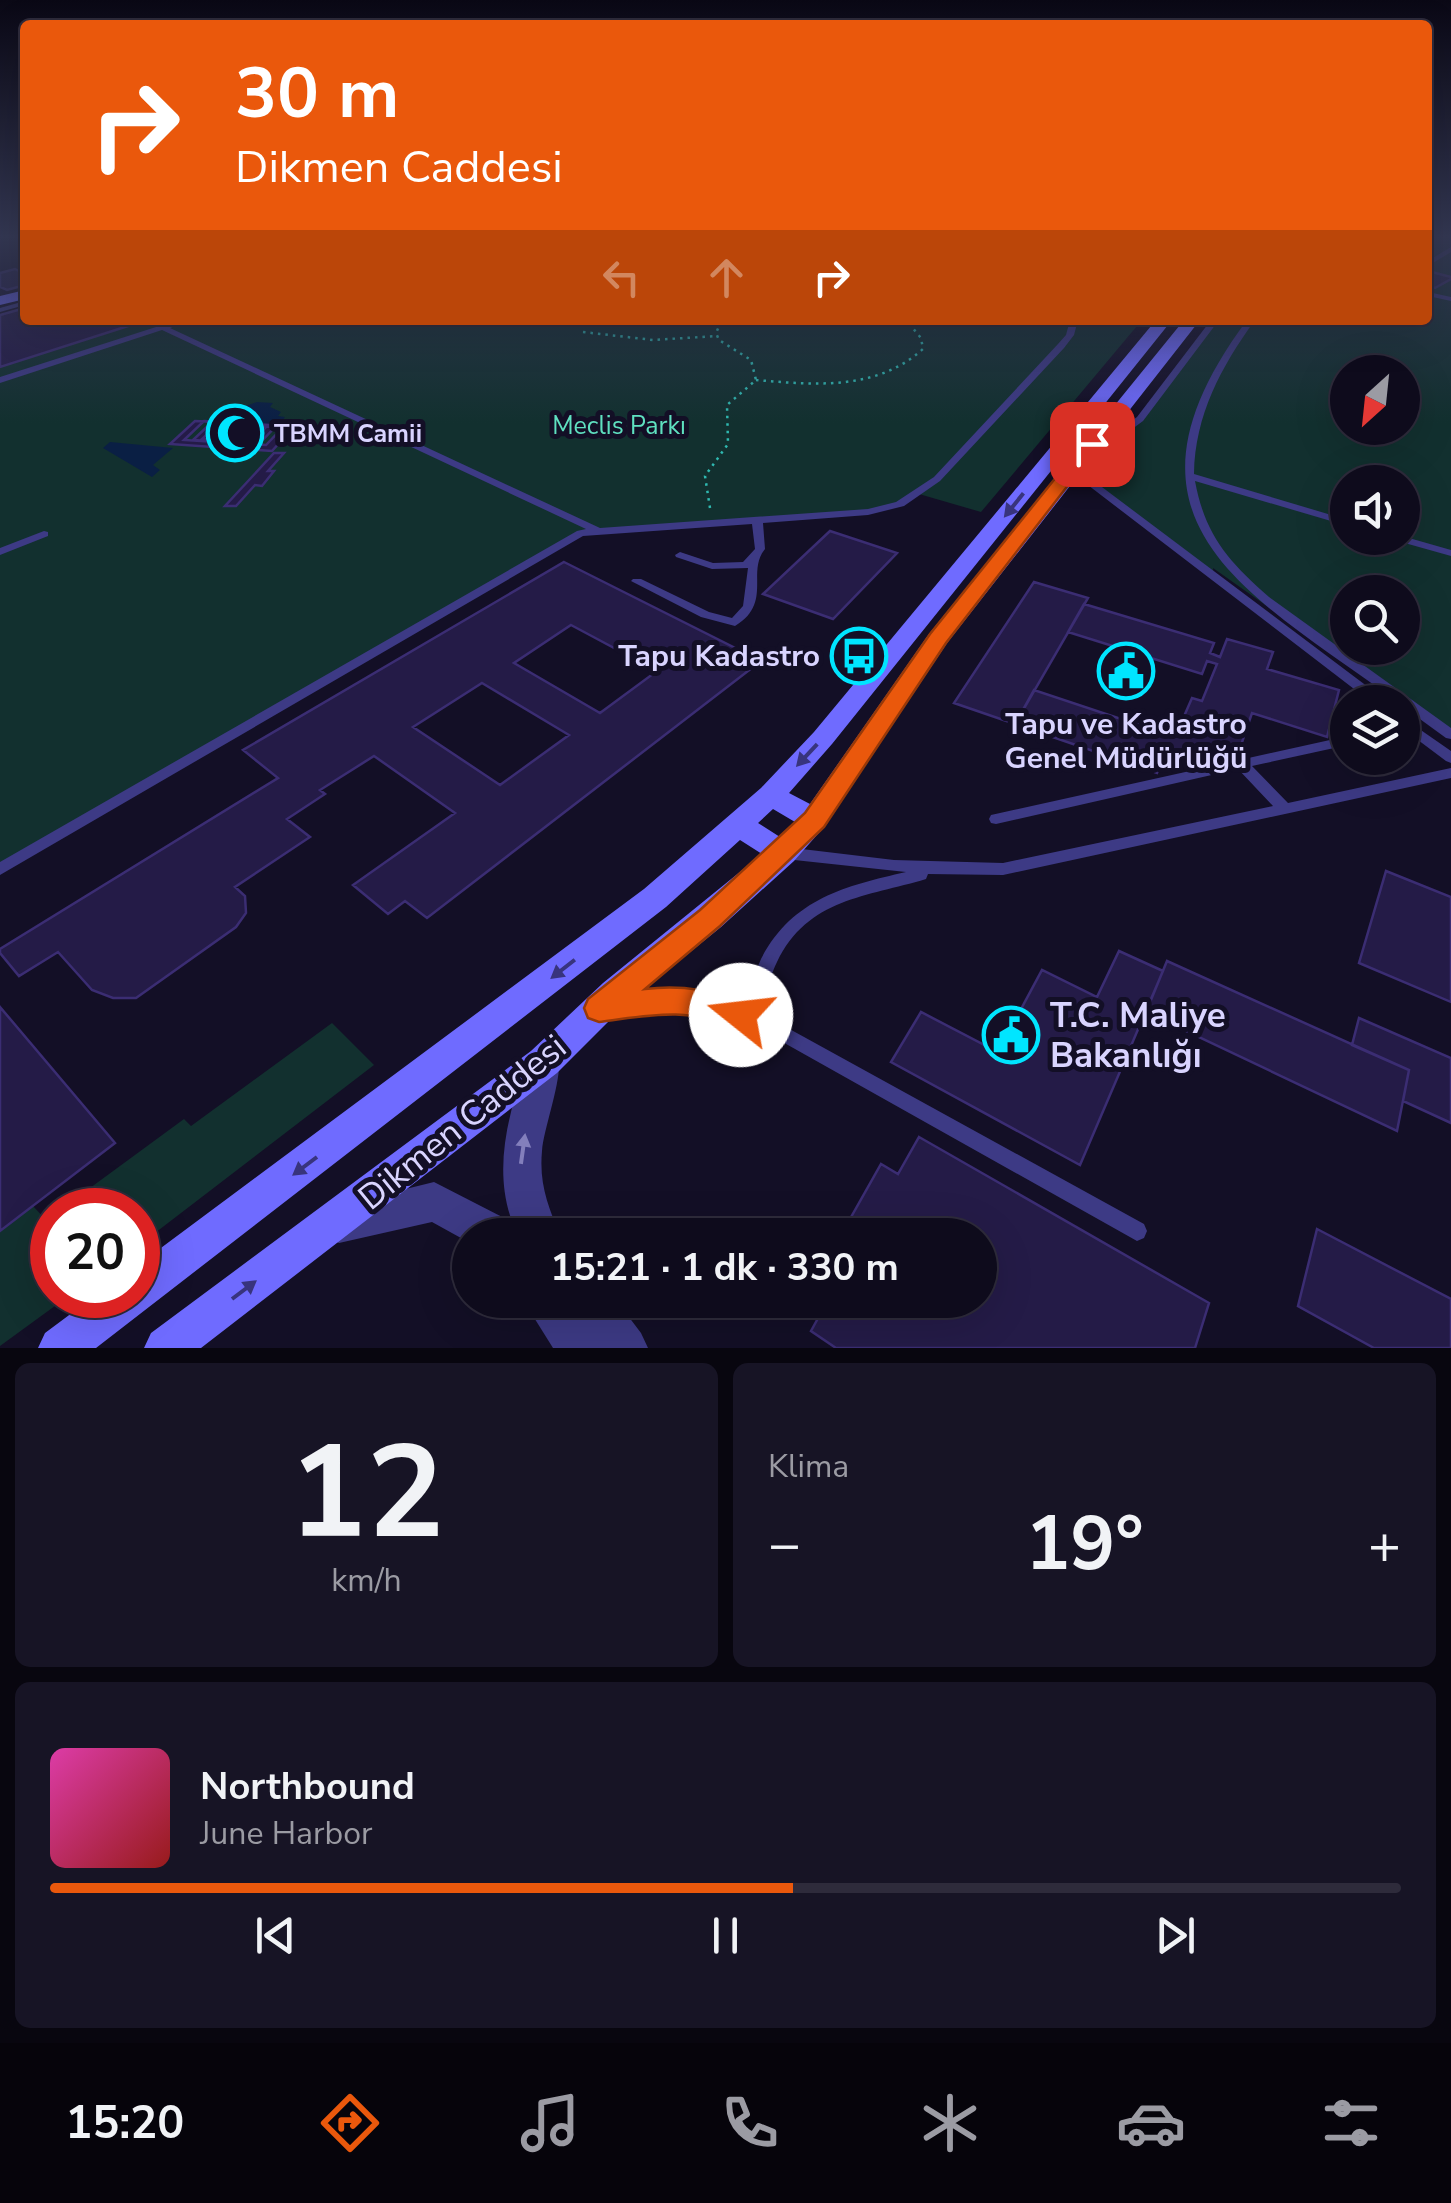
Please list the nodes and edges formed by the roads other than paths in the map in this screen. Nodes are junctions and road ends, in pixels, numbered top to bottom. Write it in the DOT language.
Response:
graph roads {
  1 [pos="157,325"];
  2 [pos="173,325"];
  3 [pos="1073,325"];
  4 [pos="1160,325"];
  5 [pos="1188,325"];
  6 [pos="1211,325"];
  7 [pos="1247,325"];
  8 [pos="164,328"];
  9 [pos="0,380"];
  10 [pos="1072,469"];
  11 [pos="1189,476"];
  12 [pos="1330,518"];
  13 [pos="758,520"];
  14 [pos="596,530"];
  15 [pos="44,534"];
  16 [pos="1420,544"];
  17 [pos="0,552"];
  18 [pos="1451,553"];
  19 [pos="680,555"];
  20 [pos="755,558"];
  21 [pos="637,581"];
  22 [pos="1356,685"];
  23 [pos="1451,735"];
  24 [pos="1420,739"];
  25 [pos="1330,744"];
  26 [pos="1241,764"];
  27 [pos="1450,770"];
  28 [pos="771,795"];
  29 [pos="1285,810"];
  30 [pos="996,819"];
  31 [pos="814,820"];
  32 [pos="738,824"];
  33 [pos="783,853"];
  34 [pos="0,870"];
  35 [pos="941,871"];
  36 [pos="599,1008"];
  37 [pos="769,1026"];
  38 [pos="544,1062"];
  39 [pos="464,1218"];
  40 [pos="530,1218"];
  41 [pos="334,1224"];
  42 [pos="1137,1231"];
  43 [pos="160,1273"];
  44 [pos="100,1318"];
  45 [pos="558,1318"];
  46 [pos="603,1318"];
  47 [pos="60,1348"];
  48 [pos="166,1348"];
  49 [pos="580,1348"];
  50 [pos="626,1348"];
  1 -- 8 [label="lane"];
  2 -- 8 [label="lane"];
  3 -- 13 [label="lane"];
  4 -- 28 [label="main road, Dikmen Caddesi, one-way"];
  5 -- 10 [label="main road, Dikmen Caddesi"];
  6 -- 10 [label="lane"];
  7 -- 11 [label="lane"];
  8 -- 9 [label="lane"];
  8 -- 14 [label="lane"];
  10 -- 22 [label="lane"];
  10 -- 31 [label="main road, Dikmen Caddesi"];
  11 -- 12 [label="lane"];
  11 -- 23 [label="lane"];
  13 -- 14 [label="lane"];
  13 -- 20 [label="lane"];
  14 -- 34 [label="lane"];
  15 -- 17 [label="lane"];
  16 -- 18 [label="lane"];
  19 -- 20 [label="lane"];
  20 -- 21 [label="lane"];
  24 -- 27 [label="lane"];
  25 -- 26 [label="lane"];
  26 -- 29 [label="lane"];
  26 -- 30 [label="lane"];
  27 -- 29 [label="lane"];
  28 -- 31 [label="main road"];
  28 -- 32 [label="main road, Dikmen Caddesi"];
  29 -- 35 [label="lane"];
  31 -- 33 [label="main road, Dikmen Caddesi"];
  32 -- 33 [label="main road"];
  32 -- 43 [label="main road, Dikmen Caddesi, one-way"];
  33 -- 35 [label="lane"];
  33 -- 36 [label="main road, Dikmen Caddesi"];
  35 -- 37 [label="lane"];
  36 -- 37 [label="lane"];
  36 -- 38 [label="main road, Dikmen Caddesi"];
  37 -- 42 [label="lane"];
  40 -- 38 [label="street, one-way"];
  38 -- 41 [label="main road, Dikmen Caddesi"];
  39 -- 41 [label="street"];
  48 -- 41 [label="main road, Dikmen Caddesi, one-way"];
  44 -- 47 [label="main road"];
  45 -- 49 [label="street"];
  46 -- 50 [label="street"];
}
